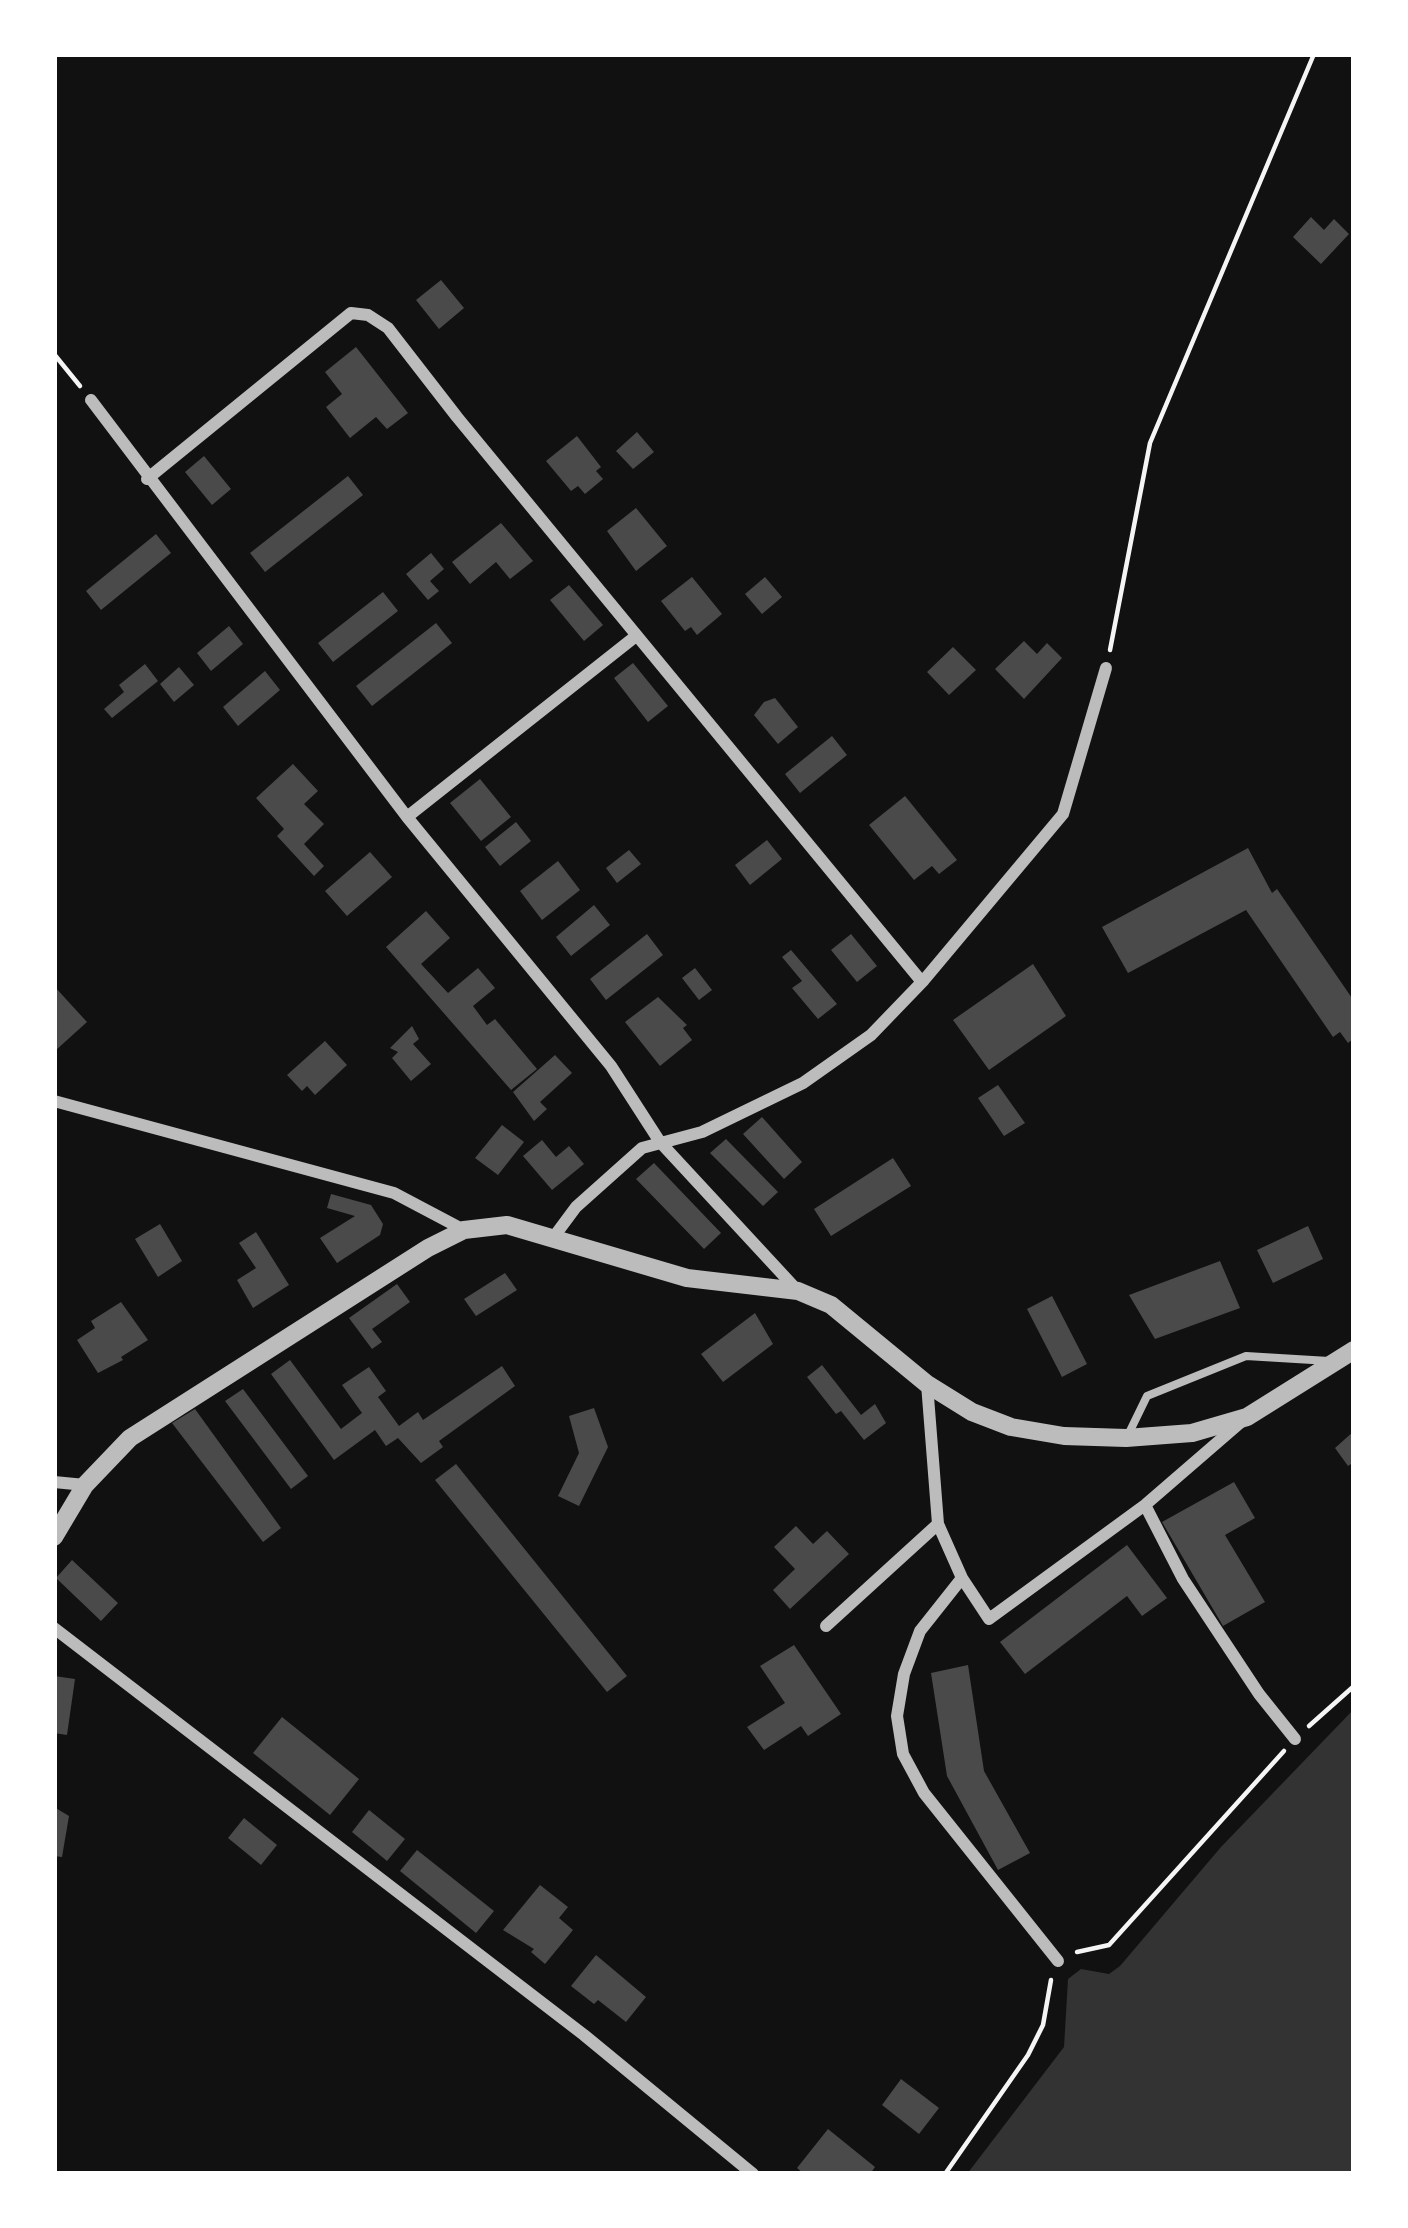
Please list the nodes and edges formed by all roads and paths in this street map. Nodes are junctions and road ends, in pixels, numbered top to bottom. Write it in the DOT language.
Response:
graph roads {
  1 [pos="1314,54"];
  2 [pos="54,353"];
  3 [pos="91,400"];
  4 [pos="147,478"];
  5 [pos="635,636"];
  6 [pos="1106,668"];
  7 [pos="407,817"];
  8 [pos="922,982"];
  9 [pos="54,1101"];
  10 [pos="661,1142"];
  11 [pos="464,1230"];
  12 [pos="553,1238"];
  13 [pos="798,1291"];
  14 [pos="1354,1350"];
  15 [pos="1337,1362"];
  16 [pos="927,1384"];
  17 [pos="1246,1417"];
  18 [pos="1126,1438"];
  19 [pos="54,1482"];
  20 [pos="85,1485"];
  21 [pos="1145,1505"];
  22 [pos="938,1524"];
  23 [pos="54,1538"];
  24 [pos="962,1578"];
  25 [pos="826,1626"];
  26 [pos="54,1628"];
  27 [pos="1354,1686"];
  28 [pos="1295,1739"];
  29 [pos="1058,1961"];
  30 [pos="753,2174"];
  31 [pos="945,2174"];
  1 -- 6 [label="path"];
  2 -- 3 [label="path"];
  3 -- 4 [label="street"];
  4 -- 5 [label="street"];
  4 -- 7 [label="street"];
  5 -- 7 [label="street"];
  5 -- 8 [label="street"];
  6 -- 8 [label="street"];
  7 -- 10 [label="street"];
  8 -- 10 [label="street"];
  9 -- 11 [label="street"];
  10 -- 12 [label="street"];
  10 -- 13 [label="street"];
  11 -- 12 [label="street"];
  11 -- 20 [label="street"];
  12 -- 13 [label="street"];
  13 -- 16 [label="street"];
  14 -- 15 [label="street"];
  15 -- 17 [label="street"];
  15 -- 18 [label="lane"];
  16 -- 18 [label="street"];
  16 -- 22 [label="street"];
  17 -- 18 [label="street"];
  17 -- 21 [label="street"];
  19 -- 20 [label="street"];
  20 -- 23 [label="street"];
  21 -- 24 [label="street"];
  21 -- 28 [label="street"];
  22 -- 24 [label="street"];
  22 -- 25 [label="street"];
  24 -- 29 [label="street"];
  26 -- 30 [label="street"];
  27 -- 28 [label="path"];
  28 -- 29 [label="path"];
  29 -- 31 [label="path"];
}
